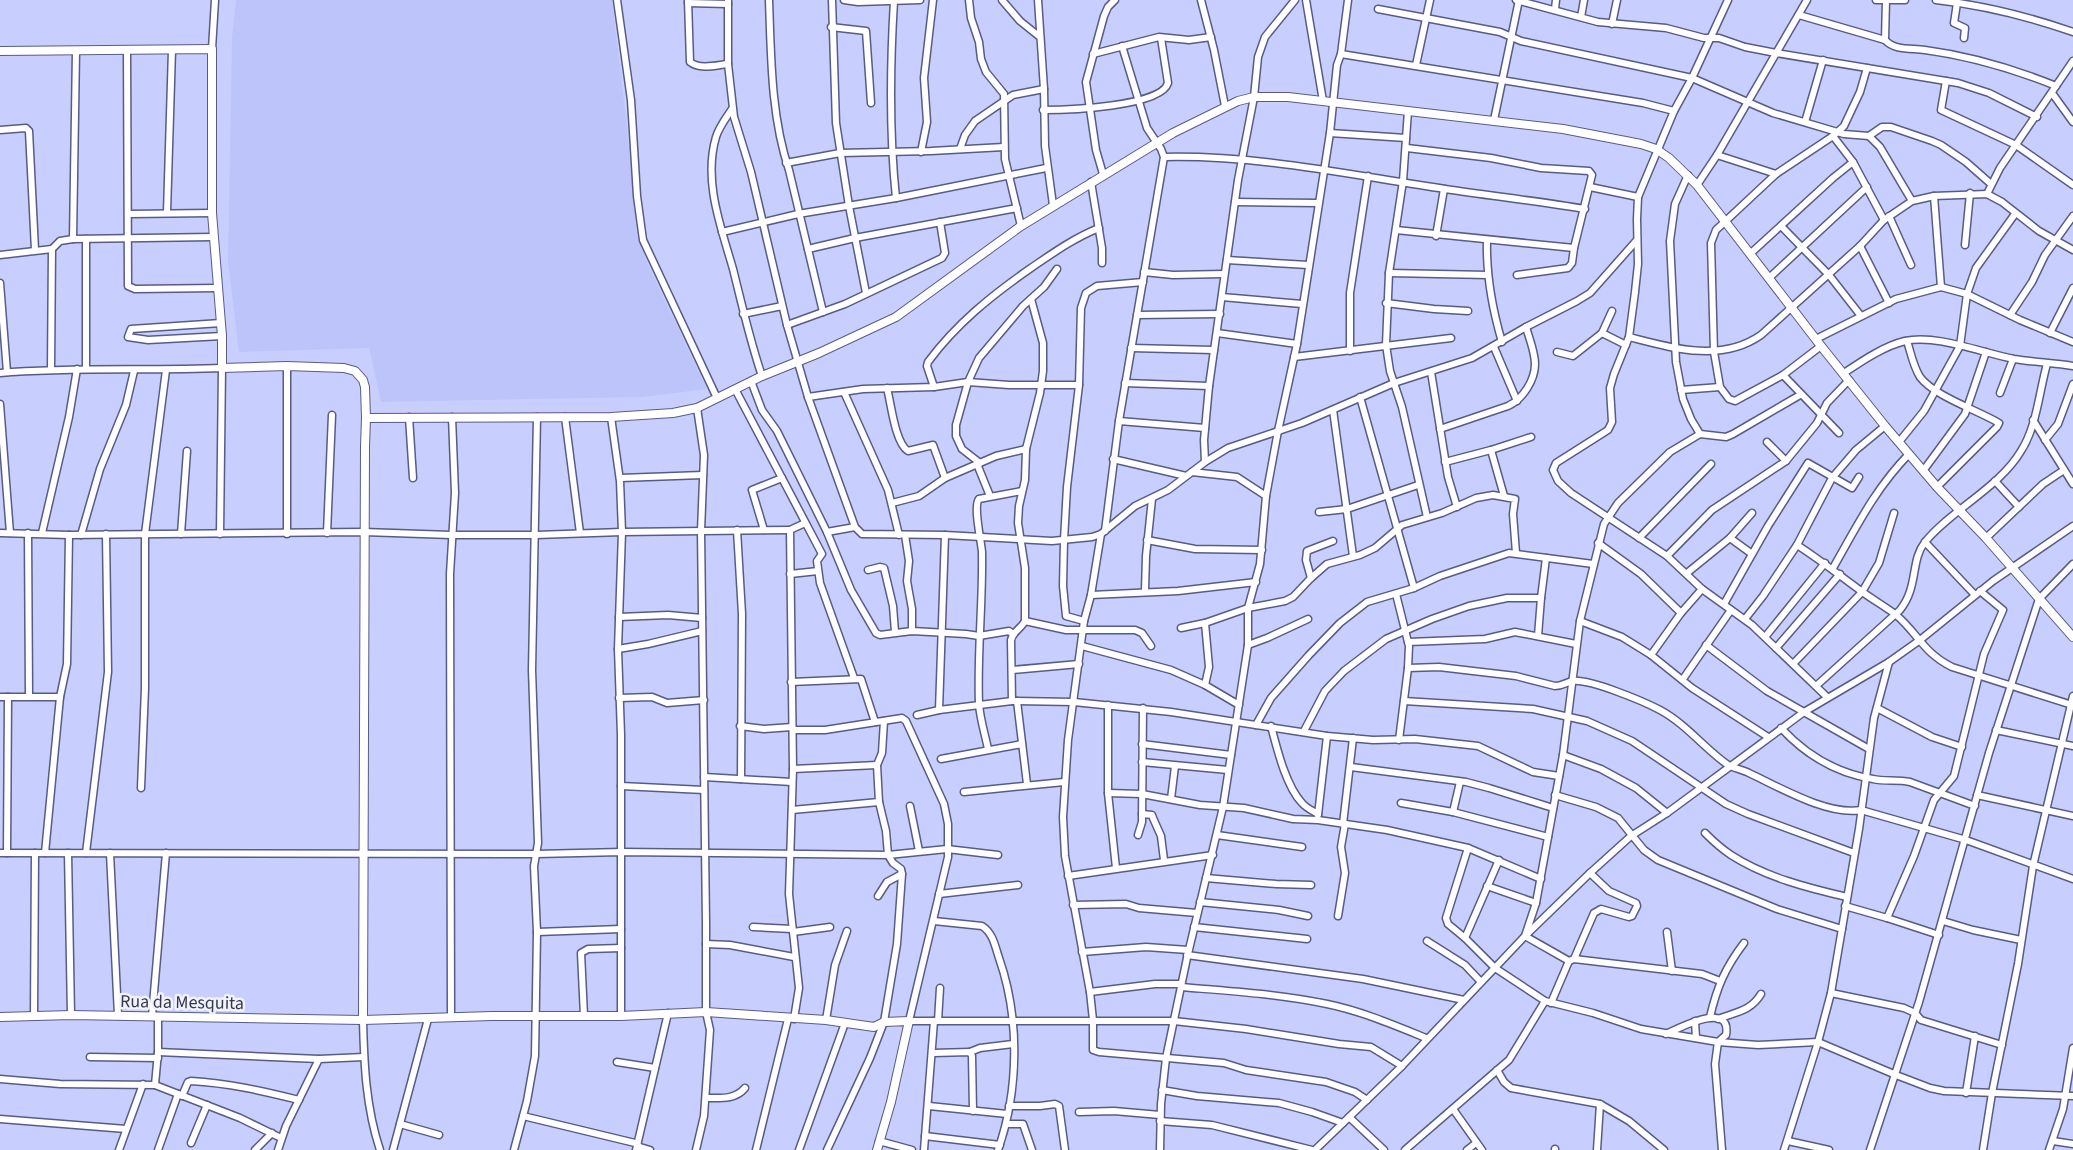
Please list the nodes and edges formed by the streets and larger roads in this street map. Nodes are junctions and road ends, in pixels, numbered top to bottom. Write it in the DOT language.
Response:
graph roads {
  1 [pos="215,0"];
  2 [pos="617,0"];
  3 [pos="769,0"];
  4 [pos="832,0"];
  5 [pos="844,0"];
  6 [pos="920,0"];
  7 [pos="933,0"];
  8 [pos="969,0"];
  9 [pos="1002,0"];
  10 [pos="1038,0"];
  11 [pos="1105,0"];
  12 [pos="1115,0"];
  13 [pos="1201,0"];
  14 [pos="1295,0"];
  15 [pos="1306,0"];
  16 [pos="1348,0"];
  17 [pos="1430,0"];
  18 [pos="1518,0"];
  19 [pos="1556,0"];
  20 [pos="1584,0"];
  21 [pos="1617,0"];
  22 [pos="1728,0"];
  23 [pos="1808,0"];
  24 [pos="1876,0"];
  25 [pos="1905,0"];
  26 [pos="1936,0"];
  27 [pos="894,1"];
  28 [pos="1886,1"];
  29 [pos="688,2"];
  30 [pos="728,2"];
  31 [pos="1954,2"];
  32 [pos="1108,7"];
  33 [pos="1378,9"];
  34 [pos="1555,9"];
  35 [pos="1799,15"];
  36 [pos="1581,17"];
  37 [pos="1425,18"];
  38 [pos="1612,24"];
  39 [pos="831,27"];
  40 [pos="2073,32"];
  41 [pos="1510,36"];
  42 [pos="1040,37"];
  43 [pos="1211,37"];
  44 [pos="1161,38"];
  45 [pos="1711,38"];
  46 [pos="1964,38"];
  47 [pos="1885,40"];
  48 [pos="1122,46"];
  49 [pos="127,50"];
  50 [pos="172,50"];
  51 [pos="212,50"];
  52 [pos="0,51"];
  53 [pos="76,51"];
  54 [pos="1776,53"];
  55 [pos="1093,54"];
  56 [pos="1341,54"];
  57 [pos="1823,60"];
  58 [pos="2073,61"];
  59 [pos="728,64"];
  60 [pos="1416,65"];
  61 [pos="1868,68"];
  62 [pos="1692,78"];
  63 [pos="1502,80"];
  64 [pos="1946,81"];
  65 [pos="2056,86"];
  66 [pos="1044,89"];
  67 [pos="2052,93"];
  68 [pos="1254,98"];
  69 [pos="1139,100"];
  70 [pos="1323,101"];
  71 [pos="1005,102"];
  72 [pos="871,103"];
  73 [pos="1334,103"];
  74 [pos="1747,103"];
  75 [pos="1225,106"];
  76 [pos="732,109"];
  77 [pos="1090,109"];
  78 [pos="1043,110"];
  79 [pos="1408,111"];
  80 [pos="1674,111"];
  81 [pos="2037,117"];
  82 [pos="1494,120"];
  83 [pos="1805,122"];
  84 [pos="2073,122"];
  85 [pos="0,130"];
  86 [pos="1330,133"];
  87 [pos="1836,134"];
  88 [pos="1869,136"];
  89 [pos="1406,138"];
  90 [pos="1157,142"];
  91 [pos="2016,145"];
  92 [pos="1004,147"];
  93 [pos="1407,148"];
  94 [pos="960,149"];
  95 [pos="1656,149"];
  96 [pos="892,152"];
  97 [pos="921,152"];
  98 [pos="840,153"];
  99 [pos="1717,155"];
  100 [pos="1164,157"];
  101 [pos="1242,158"];
  102 [pos="1854,162"];
  103 [pos="786,163"];
  104 [pos="1046,168"];
  105 [pos="1324,169"];
  106 [pos="1103,174"];
  107 [pos="1776,174"];
  108 [pos="1688,175"];
  109 [pos="1008,176"];
  110 [pos="1368,176"];
  111 [pos="1403,181"];
  112 [pos="1091,182"];
  113 [pos="1992,184"];
  114 [pos="1697,185"];
  115 [pos="2073,185"];
  116 [pos="1590,187"];
  117 [pos="1867,187"];
  118 [pos="1444,189"];
  119 [pos="1970,194"];
  120 [pos="1987,194"];
  121 [pos="1934,196"];
  122 [pos="1638,197"];
  123 [pos="896,198"];
  124 [pos="1912,201"];
  125 [pos="1235,202"];
  126 [pos="1318,203"];
  127 [pos="1053,205"];
  128 [pos="849,206"];
  129 [pos="1017,208"];
  130 [pos="1585,209"];
  131 [pos="167,213"];
  132 [pos="212,213"];
  133 [pos="129,214"];
  134 [pos="798,214"];
  135 [pos="2016,214"];
  136 [pos="2073,216"];
  137 [pos="1887,218"];
  138 [pos="761,222"];
  139 [pos="940,222"];
  140 [pos="1725,222"];
  141 [pos="1021,226"];
  142 [pos="1781,226"];
  143 [pos="1099,228"];
  144 [pos="1395,230"];
  145 [pos="722,232"];
  146 [pos="1436,236"];
  147 [pos="129,237"];
  148 [pos="213,237"];
  149 [pos="855,238"];
  150 [pos="73,239"];
  151 [pos="86,239"];
  152 [pos="1486,240"];
  153 [pos="1637,240"];
  154 [pos="2054,240"];
  155 [pos="1860,246"];
  156 [pos="1965,246"];
  157 [pos="1574,248"];
  158 [pos="52,249"];
  159 [pos="808,249"];
  160 [pos="1802,249"];
  161 [pos="35,250"];
  162 [pos="2073,250"];
  163 [pos="1751,253"];
  164 [pos="0,255"];
  165 [pos="1227,260"];
  166 [pos="1102,263"];
  167 [pos="1308,265"];
  168 [pos="1911,265"];
  169 [pos="1057,269"];
  170 [pos="1144,272"];
  171 [pos="1389,273"];
  172 [pos="1224,274"];
  173 [pos="1488,275"];
  174 [pos="1517,275"];
  175 [pos="1828,275"];
  176 [pos="1769,278"];
  177 [pos="1143,282"];
  178 [pos="0,283"];
  179 [pos="1941,287"];
  180 [pos="217,288"];
  181 [pos="2073,288"];
  182 [pos="866,293"];
  183 [pos="1967,294"];
  184 [pos="1222,297"];
  185 [pos="1031,299"];
  186 [pos="1386,303"];
  187 [pos="1888,303"];
  188 [pos="1302,304"];
  189 [pos="782,306"];
  190 [pos="1791,307"];
  191 [pos="1468,311"];
  192 [pos="1612,311"];
  193 [pos="824,312"];
  194 [pos="743,314"];
  195 [pos="1220,314"];
  196 [pos="1137,315"];
  197 [pos="2010,315"];
  198 [pos="1861,316"];
  199 [pos="221,323"];
  200 [pos="787,325"];
  201 [pos="1526,327"];
  202 [pos="1217,333"];
  203 [pos="1602,333"];
  204 [pos="2050,333"];
  205 [pos="222,336"];
  206 [pos="1629,337"];
  207 [pos="1452,338"];
  208 [pos="1907,341"];
  209 [pos="1502,342"];
  210 [pos="2073,342"];
  211 [pos="1818,343"];
  212 [pos="1297,344"];
  213 [pos="1386,345"];
  214 [pos="1626,345"];
  215 [pos="1959,346"];
  216 [pos="1494,347"];
  217 [pos="1131,348"];
  218 [pos="1677,349"];
  219 [pos="1214,350"];
  220 [pos="1350,351"];
  221 [pos="1557,352"];
  222 [pos="1714,352"];
  223 [pos="1986,352"];
  224 [pos="1294,357"];
  225 [pos="2013,358"];
  226 [pos="798,362"];
  227 [pos="2047,364"];
  228 [pos="287,366"];
  229 [pos="2073,366"];
  230 [pos="222,368"];
  231 [pos="77,369"];
  232 [pos="86,369"];
  233 [pos="51,370"];
  234 [pos="166,370"];
  235 [pos="135,371"];
  236 [pos="4,372"];
  237 [pos="1431,372"];
  238 [pos="1844,373"];
  239 [pos="1782,375"];
  240 [pos="762,376"];
  241 [pos="1849,380"];
  242 [pos="968,382"];
  243 [pos="1125,382"];
  244 [pos="1394,382"];
  245 [pos="1042,384"];
  246 [pos="2073,384"];
  247 [pos="743,385"];
  248 [pos="1078,385"];
  249 [pos="1209,386"];
  250 [pos="934,387"];
  251 [pos="1720,387"];
  252 [pos="887,388"];
  253 [pos="1681,390"];
  254 [pos="844,392"];
  255 [pos="1935,392"];
  256 [pos="2000,393"];
  257 [pos="1800,395"];
  258 [pos="808,397"];
  259 [pos="1360,397"];
  260 [pos="717,398"];
  261 [pos="1516,401"];
  262 [pos="0,404"];
  263 [pos="1969,407"];
  264 [pos="697,408"];
  265 [pos="1333,410"];
  266 [pos="1821,413"];
  267 [pos="332,415"];
  268 [pos="409,417"];
  269 [pos="452,417"];
  270 [pos="537,417"];
  271 [pos="565,417"];
  272 [pos="611,417"];
  273 [pos="366,418"];
  274 [pos="2033,420"];
  275 [pos="1119,421"];
  276 [pos="1885,426"];
  277 [pos="1205,428"];
  278 [pos="1440,429"];
  279 [pos="1278,431"];
  280 [pos="1839,433"];
  281 [pos="1700,434"];
  282 [pos="1531,437"];
  283 [pos="2044,440"];
  284 [pos="1767,442"];
  285 [pos="1899,442"];
  286 [pos="1026,449"];
  287 [pos="1491,450"];
  288 [pos="187,451"];
  289 [pos="1910,454"];
  290 [pos="1113,459"];
  291 [pos="1786,461"];
  292 [pos="1205,462"];
  293 [pos="1445,462"];
  294 [pos="978,464"];
  295 [pos="1711,464"];
  296 [pos="2064,470"];
  297 [pos="1923,471"];
  298 [pos="1189,474"];
  299 [pos="703,475"];
  300 [pos="2071,476"];
  301 [pos="1859,477"];
  302 [pos="413,478"];
  303 [pos="620,478"];
  304 [pos="782,478"];
  305 [pos="945,478"];
  306 [pos="1832,478"];
  307 [pos="1995,481"];
  308 [pos="2073,484"];
  309 [pos="1418,485"];
  310 [pos="1937,487"];
  311 [pos="1022,491"];
  312 [pos="990,496"];
  313 [pos="1266,496"];
  314 [pos="1390,496"];
  315 [pos="1504,496"];
  316 [pos="1152,499"];
  317 [pos="892,503"];
  318 [pos="1457,507"];
  319 [pos="2019,507"];
  320 [pos="1347,509"];
  321 [pos="1961,511"];
  322 [pos="1319,512"];
  323 [pos="1752,513"];
  324 [pos="1894,513"];
  325 [pos="1427,517"];
  326 [pos="1607,517"];
  327 [pos="805,523"];
  328 [pos="2073,526"];
  329 [pos="855,527"];
  330 [pos="1397,528"];
  331 [pos="737,530"];
  332 [pos="764,530"];
  333 [pos="790,530"];
  334 [pos="701,531"];
  335 [pos="364,532"];
  336 [pos="622,532"];
  337 [pos="827,532"];
  338 [pos="1103,532"];
  339 [pos="0,533"];
  340 [pos="10,533"];
  341 [pos="28,533"];
  342 [pos="42,533"];
  343 [pos="327,533"];
  344 [pos="580,533"];
  345 [pos="106,534"];
  346 [pos="145,534"];
  347 [pos="181,534"];
  348 [pos="220,534"];
  349 [pos="287,534"];
  350 [pos="69,535"];
  351 [pos="81,535"];
  352 [pos="451,535"];
  353 [pos="536,535"];
  354 [pos="902,535"];
  355 [pos="945,535"];
  356 [pos="981,537"];
  357 [pos="1639,538"];
  358 [pos="1730,538"];
  359 [pos="1986,538"];
  360 [pos="1022,539"];
  361 [pos="1064,540"];
  362 [pos="1147,540"];
  363 [pos="1333,541"];
  364 [pos="1925,542"];
  365 [pos="1598,543"];
  366 [pos="1797,544"];
  367 [pos="1262,550"];
  368 [pos="1516,553"];
  369 [pos="1752,554"];
  370 [pos="1353,556"];
  371 [pos="1667,556"];
  372 [pos="1546,558"];
  373 [pos="1825,563"];
  374 [pos="1593,564"];
  375 [pos="2073,564"];
  376 [pos="1833,568"];
  377 [pos="2012,568"];
  378 [pos="868,570"];
  379 [pos="818,571"];
  380 [pos="1686,573"];
  381 [pos="790,574"];
  382 [pos="1840,574"];
  383 [pos="1311,578"];
  384 [pos="1256,582"];
  385 [pos="1414,588"];
  386 [pos="1702,589"];
  387 [pos="1145,591"];
  388 [pos="1862,592"];
  389 [pos="1978,593"];
  390 [pos="1396,594"];
  391 [pos="1091,595"];
  392 [pos="1540,598"];
  393 [pos="2039,599"];
  394 [pos="1724,604"];
  395 [pos="1248,609"];
  396 [pos="1731,610"];
  397 [pos="1681,613"];
  398 [pos="1895,615"];
  399 [pos="619,617"];
  400 [pos="702,618"];
  401 [pos="1308,619"];
  402 [pos="1745,619"];
  403 [pos="1025,621"];
  404 [pos="1084,621"];
  405 [pos="1580,621"];
  406 [pos="1205,622"];
  407 [pos="1181,628"];
  408 [pos="1083,630"];
  409 [pos="1406,630"];
  410 [pos="702,631"];
  411 [pos="912,631"];
  412 [pos="2071,631"];
  413 [pos="895,632"];
  414 [pos="942,632"];
  415 [pos="1013,634"];
  416 [pos="979,636"];
  417 [pos="1538,636"];
  418 [pos="1765,637"];
  419 [pos="1920,640"];
  420 [pos="1408,642"];
  421 [pos="1576,644"];
  422 [pos="1248,645"];
  423 [pos="1706,645"];
  424 [pos="1082,646"];
  425 [pos="1151,646"];
  426 [pos="1776,648"];
  427 [pos="618,649"];
  428 [pos="1651,655"];
  429 [pos="1889,662"];
  430 [pos="1079,664"];
  431 [pos="1793,664"];
  432 [pos="1408,668"];
  433 [pos="1012,670"];
  434 [pos="1978,675"];
  435 [pos="854,678"];
  436 [pos="1683,679"];
  437 [pos="1572,681"];
  438 [pos="791,682"];
  439 [pos="2010,684"];
  440 [pos="1205,685"];
  441 [pos="1816,686"];
  442 [pos="29,696"];
  443 [pos="2073,696"];
  444 [pos="0,697"];
  445 [pos="8,697"];
  446 [pos="60,697"];
  447 [pos="1827,697"];
  448 [pos="619,698"];
  449 [pos="704,700"];
  450 [pos="1015,701"];
  451 [pos="1404,701"];
  452 [pos="1074,702"];
  453 [pos="979,705"];
  454 [pos="1108,705"];
  455 [pos="1239,705"];
  456 [pos="2072,705"];
  457 [pos="1143,708"];
  458 [pos="1877,708"];
  459 [pos="939,710"];
  460 [pos="1803,712"];
  461 [pos="917,715"];
  462 [pos="1568,717"];
  463 [pos="884,721"];
  464 [pos="875,722"];
  465 [pos="1237,722"];
  466 [pos="1256,725"];
  467 [pos="740,726"];
  468 [pos="1271,726"];
  469 [pos="792,728"];
  470 [pos="1781,728"];
  471 [pos="1996,730"];
  472 [pos="1304,731"];
  473 [pos="1327,736"];
  474 [pos="1768,737"];
  475 [pos="1353,738"];
  476 [pos="1399,740"];
  477 [pos="1022,744"];
  478 [pos="1142,744"];
  479 [pos="2062,744"];
  480 [pos="2073,746"];
  481 [pos="1962,747"];
  482 [pos="988,749"];
  483 [pos="1869,749"];
  484 [pos="1231,755"];
  485 [pos="1563,755"];
  486 [pos="941,759"];
  487 [pos="1142,762"];
  488 [pos="877,765"];
  489 [pos="1175,766"];
  490 [pos="1730,766"];
  491 [pos="1351,767"];
  492 [pos="793,769"];
  493 [pos="1228,770"];
  494 [pos="1558,776"];
  495 [pos="704,777"];
  496 [pos="1866,778"];
  497 [pos="741,779"];
  498 [pos="792,782"];
  499 [pos="1064,782"];
  500 [pos="1460,782"];
  501 [pos="1027,784"];
  502 [pos="621,786"];
  503 [pos="1701,787"];
  504 [pos="141,788"];
  505 [pos="704,790"];
  506 [pos="964,792"];
  507 [pos="1941,792"];
  508 [pos="1108,793"];
  509 [pos="1142,794"];
  510 [pos="1555,795"];
  511 [pos="1977,795"];
  512 [pos="1171,800"];
  513 [pos="879,802"];
  514 [pos="1401,803"];
  515 [pos="910,806"];
  516 [pos="1975,806"];
  517 [pos="1223,807"];
  518 [pos="1552,808"];
  519 [pos="792,810"];
  520 [pos="1861,810"];
  521 [pos="2046,810"];
  522 [pos="1452,812"];
  523 [pos="1667,813"];
  524 [pos="1142,814"];
  525 [pos="2073,816"];
  526 [pos="1318,817"];
  527 [pos="1344,824"];
  528 [pos="1923,828"];
  529 [pos="1705,834"];
  530 [pos="1138,835"];
  531 [pos="1216,835"];
  532 [pos="1631,836"];
  533 [pos="1548,837"];
  534 [pos="1966,840"];
  535 [pos="1302,847"];
  536 [pos="1468,848"];
  537 [pos="947,849"];
  538 [pos="919,851"];
  539 [pos="622,852"];
  540 [pos="4,853"];
  541 [pos="34,853"];
  542 [pos="45,853"];
  543 [pos="68,853"];
  544 [pos="86,853"];
  545 [pos="110,853"];
  546 [pos="166,853"];
  547 [pos="705,853"];
  548 [pos="1854,853"];
  549 [pos="362,854"];
  550 [pos="450,854"];
  551 [pos="536,854"];
  552 [pos="791,854"];
  553 [pos="888,855"];
  554 [pos="998,855"];
  555 [pos="1212,855"];
  556 [pos="1164,860"];
  557 [pos="1499,860"];
  558 [pos="2033,866"];
  559 [pos="1116,868"];
  560 [pos="1590,873"];
  561 [pos="902,874"];
  562 [pos="1068,876"];
  563 [pos="1206,878"];
  564 [pos="1541,879"];
  565 [pos="2073,879"];
  566 [pos="1018,885"];
  567 [pos="1311,885"];
  568 [pos="1487,886"];
  569 [pos="939,894"];
  570 [pos="878,896"];
  571 [pos="1847,897"];
  572 [pos="1200,902"];
  573 [pos="1536,903"];
  574 [pos="1073,905"];
  575 [pos="1845,906"];
  576 [pos="1197,913"];
  577 [pos="1308,916"];
  578 [pos="1338,916"];
  579 [pos="1887,918"];
  580 [pos="933,921"];
  581 [pos="1943,921"];
  582 [pos="753,927"];
  583 [pos="830,927"];
  584 [pos="1194,927"];
  585 [pos="621,929"];
  586 [pos="1842,929"];
  587 [pos="792,931"];
  588 [pos="846,931"];
  589 [pos="537,932"];
  590 [pos="1667,932"];
  591 [pos="1939,935"];
  592 [pos="1525,936"];
  593 [pos="1466,938"];
  594 [pos="1307,939"];
  595 [pos="2020,940"];
  596 [pos="1427,941"];
  597 [pos="706,944"];
  598 [pos="1744,944"];
  599 [pos="621,948"];
  600 [pos="1082,952"];
  601 [pos="1188,952"];
  602 [pos="794,957"];
  603 [pos="1572,960"];
  604 [pos="1496,968"];
  605 [pos="1672,971"];
  606 [pos="1720,981"];
  607 [pos="1481,982"];
  608 [pos="1181,985"];
  609 [pos="940,988"];
  610 [pos="1090,992"];
  611 [pos="1831,993"];
  612 [pos="1761,994"];
  613 [pos="1464,1000"];
  614 [pos="1548,1002"];
  615 [pos="706,1012"];
  616 [pos="668,1013"];
  617 [pos="1915,1014"];
  618 [pos="71,1015"];
  619 [pos="34,1016"];
  620 [pos="118,1016"];
  621 [pos="155,1016"];
  622 [pos="535,1016"];
  623 [pos="584,1016"];
  624 [pos="621,1016"];
  625 [pos="0,1017"];
  626 [pos="451,1017"];
  627 [pos="1710,1017"];
  628 [pos="428,1019"];
  629 [pos="791,1019"];
  630 [pos="1718,1019"];
  631 [pos="363,1020"];
  632 [pos="826,1020"];
  633 [pos="1014,1020"];
  634 [pos="1093,1020"];
  635 [pos="909,1021"];
  636 [pos="936,1021"];
  637 [pos="1174,1021"];
  638 [pos="1695,1021"];
  639 [pos="884,1022"];
  640 [pos="845,1023"];
  641 [pos="1666,1034"];
  642 [pos="1975,1036"];
  643 [pos="1426,1038"];
  644 [pos="1696,1038"];
  645 [pos="1718,1042"];
  646 [pos="1818,1042"];
  647 [pos="1013,1044"];
  648 [pos="2002,1046"];
  649 [pos="2073,1049"];
  650 [pos="970,1052"];
  651 [pos="933,1053"];
  652 [pos="158,1055"];
  653 [pos="90,1057"];
  654 [pos="364,1057"];
  655 [pos="1166,1058"];
  656 [pos="319,1059"];
  657 [pos="616,1062"];
  658 [pos="1402,1066"];
  659 [pos="655,1068"];
  660 [pos="1497,1070"];
  661 [pos="1896,1075"];
  662 [pos="0,1079"];
  663 [pos="143,1084"];
  664 [pos="155,1085"];
  665 [pos="745,1088"];
  666 [pos="1162,1090"];
  667 [pos="1966,1093"];
  668 [pos="1992,1093"];
  669 [pos="180,1095"];
  670 [pos="2069,1095"];
  671 [pos="706,1098"];
  672 [pos="299,1100"];
  673 [pos="1367,1100"];
  674 [pos="1600,1104"];
  675 [pos="207,1105"];
  676 [pos="928,1106"];
  677 [pos="1009,1106"];
  678 [pos="1453,1109"];
  679 [pos="973,1111"];
  680 [pos="1079,1112"];
  681 [pos="1007,1114"];
  682 [pos="523,1116"];
  683 [pos="1349,1117"];
  684 [pos="1160,1118"];
  685 [pos="0,1119"];
  686 [pos="1343,1123"];
  687 [pos="1005,1124"];
  688 [pos="400,1125"];
  689 [pos="126,1129"];
  690 [pos="272,1133"];
  691 [pos="439,1136"];
  692 [pos="925,1136"];
  693 [pos="281,1138"];
  694 [pos="879,1141"];
  695 [pos="1788,1141"];
  696 [pos="2054,1141"];
  697 [pos="191,1143"];
  698 [pos="1476,1143"];
  699 [pos="2073,1144"];
  700 [pos="637,1147"];
  701 [pos="999,1148"];
  702 [pos="119,1150"];
  703 [pos="158,1150"];
  704 [pos="255,1150"];
  705 [pos="278,1150"];
  706 [pos="380,1150"];
  707 [pos="393,1150"];
  708 [pos="514,1150"];
  709 [pos="650,1150"];
  710 [pos="696,1150"];
  711 [pos="756,1150"];
  712 [pos="799,1150"];
  713 [pos="827,1150"];
  714 [pos="877,1150"];
  715 [pos="912,1150"];
  716 [pos="924,1150"];
  717 [pos="1032,1150"];
  718 [pos="1065,1150"];
  719 [pos="1160,1150"];
  720 [pos="1314,1150"];
  721 [pos="1384,1150"];
  722 [pos="1405,1150"];
  723 [pos="1467,1150"];
  724 [pos="1482,1150"];
  725 [pos="1597,1150"];
  726 [pos="1664,1150"];
  727 [pos="1722,1150"];
  728 [pos="1784,1150"];
  729 [pos="1829,1150"];
  730 [pos="1869,1150"];
  731 [pos="1983,1150"];
  732 [pos="2049,1150"];
  1 -- 51 [label="street"];
  2 -- 260 [label="street"];
  3 -- 103 [label="street"];
  4 -- 39 [label="street"];
  5 -- 27 [label="street"];
  6 -- 27 [label="street"];
  7 -- 97 [label="street"];
  8 -- 71 [label="street"];
  9 -- 42 [label="street"];
  10 -- 42 [label="street"];
  11 -- 32 [label="street"];
  12 -- 32 [label="street"];
  13 -- 43 [label="street"];
  14 -- 68 [label="street"];
  15 -- 70 [label="street"];
  16 -- 56 [label="street"];
  17 -- 37 [label="street"];
  18 -- 34 [label="street"];
  18 -- 41 [label="street"];
  19 -- 34 [label="street"];
  20 -- 36 [label="street"];
  21 -- 38 [label="street"];
  22 -- 45 [label="street"];
  23 -- 35 [label="street"];
  24 -- 28 [label="street"];
  25 -- 28 [label="street"];
  26 -- 31 [label="street"];
  27 -- 96 [label="street"];
  28 -- 47 [label="street"];
  29 -- 30 [label="street"];
  29 -- 59 [label="street"];
  30 -- 59 [label="street"];
  31 -- 40 [label="street"];
  31 -- 46 [label="street"];
  32 -- 55 [label="street"];
  33 -- 37 [label="street"];
  34 -- 36 [label="street"];
  35 -- 47 [label="street"];
  35 -- 54 [label="street"];
  36 -- 38 [label="street"];
  37 -- 41 [label="street"];
  37 -- 60 [label="street"];
  38 -- 45 [label="street"];
  39 -- 72 [label="street"];
  39 -- 98 [label="street"];
  41 -- 62 [label="street"];
  41 -- 63 [label="street"];
  42 -- 66 [label="street"];
  43 -- 44 [label="street"];
  43 -- 75 [label="street"];
  44 -- 48 [label="street"];
  44 -- 69 [label="street"];
  45 -- 54 [label="street"];
  45 -- 62 [label="street"];
  47 -- 65 [label="street"];
  48 -- 55 [label="street"];
  48 -- 69 [label="street"];
  49 -- 50 [label="street"];
  49 -- 53 [label="street"];
  49 -- 133 [label="street"];
  50 -- 51 [label="street"];
  50 -- 131 [label="street"];
  51 -- 132 [label="street"];
  52 -- 53 [label="street"];
  53 -- 150 [label="street"];
  54 -- 57 [label="street"];
  54 -- 74 [label="street"];
  55 -- 77 [label="street"];
  56 -- 60 [label="street"];
  56 -- 73 [label="street"];
  57 -- 61 [label="street"];
  57 -- 83 [label="street"];
  58 -- 65 [label="street"];
  59 -- 76 [label="street"];
  60 -- 63 [label="street"];
  61 -- 64 [label="street"];
  61 -- 87 [label="street"];
  62 -- 74 [label="street"];
  62 -- 80 [label="street"];
  63 -- 80 [label="street"];
  63 -- 82 [label="street"];
  64 -- 81 [label="street"];
  64 -- 91 [label="street"];
  65 -- 67 [label="street"];
  66 -- 71 [label="street"];
  66 -- 78 [label="street"];
  67 -- 81 [label="street"];
  67 -- 84 [label="street"];
  68 -- 70 [label="street"];
  68 -- 75 [label="street"];
  68 -- 101 [label="street"];
  69 -- 77 [label="street"];
  69 -- 90 [label="street"];
  70 -- 73 [label="street"];
  71 -- 92 [label="street"];
  71 -- 94 [label="street"];
  73 -- 79 [label="street"];
  73 -- 86 [label="street"];
  74 -- 83 [label="street"];
  74 -- 99 [label="street"];
  75 -- 90 [label="street"];
  76 -- 138 [label="street"];
  76 -- 145 [label="street"];
  77 -- 78 [label="street"];
  77 -- 106 [label="street"];
  78 -- 104 [label="street"];
  79 -- 82 [label="street"];
  79 -- 89 [label="street"];
  80 -- 95 [label="street"];
  81 -- 91 [label="street"];
  82 -- 95 [label="street"];
  83 -- 87 [label="street"];
  85 -- 161 [label="street"];
  86 -- 89 [label="street"];
  86 -- 105 [label="street"];
  87 -- 88 [label="street"];
  87 -- 102 [label="street"];
  87 -- 107 [label="street"];
  88 -- 113 [label="street"];
  88 -- 124 [label="street"];
  89 -- 93 [label="street"];
  90 -- 100 [label="street"];
  90 -- 106 [label="street"];
  91 -- 113 [label="street"];
  91 -- 115 [label="street"];
  92 -- 94 [label="street"];
  92 -- 109 [label="street"];
  93 -- 111 [label="street"];
  93 -- 116 [label="street"];
  94 -- 97 [label="street"];
  95 -- 108 [label="street"];
  95 -- 122 [label="street"];
  96 -- 97 [label="street"];
  96 -- 98 [label="street"];
  96 -- 123 [label="street"];
  98 -- 103 [label="street"];
  98 -- 128 [label="street"];
  99 -- 107 [label="street"];
  99 -- 114 [label="street"];
  100 -- 101 [label="street"];
  100 -- 170 [label="street"];
  101 -- 105 [label="street"];
  101 -- 125 [label="street"];
  102 -- 117 [label="street"];
  102 -- 142 [label="street"];
  103 -- 134 [label="street"];
  104 -- 109 [label="street"];
  104 -- 127 [label="street"];
  105 -- 110 [label="street"];
  105 -- 126 [label="street"];
  106 -- 112 [label="street"];
  107 -- 140 [label="street"];
  108 -- 114 [label="street"];
  108 -- 218 [label="street"];
  109 -- 123 [label="street"];
  109 -- 129 [label="street"];
  110 -- 111 [label="street"];
  110 -- 220 [label="street"];
  111 -- 118 [label="street"];
  111 -- 144 [label="street"];
  112 -- 127 [label="street"];
  112 -- 143 [label="street"];
  113 -- 120 [label="street"];
  114 -- 140 [label="street"];
  116 -- 122 [label="street"];
  116 -- 130 [label="street"];
  117 -- 137 [label="street"];
  117 -- 160 [label="street"];
  118 -- 130 [label="street"];
  118 -- 146 [label="street"];
  119 -- 120 [label="street"];
  119 -- 121 [label="street"];
  119 -- 156 [label="street"];
  120 -- 135 [label="street"];
  121 -- 124 [label="street"];
  121 -- 179 [label="street"];
  122 -- 153 [label="street"];
  123 -- 128 [label="street"];
  124 -- 137 [label="street"];
  125 -- 126 [label="street"];
  125 -- 165 [label="street"];
  126 -- 167 [label="street"];
  127 -- 141 [label="street"];
  128 -- 134 [label="street"];
  128 -- 149 [label="street"];
  129 -- 139 [label="street"];
  129 -- 141 [label="street"];
  130 -- 157 [label="street"];
  131 -- 132 [label="street"];
  131 -- 133 [label="street"];
  132 -- 148 [label="street"];
  133 -- 147 [label="street"];
  134 -- 138 [label="street"];
  134 -- 159 [label="street"];
  135 -- 154 [label="street"];
  135 -- 183 [label="street"];
  136 -- 154 [label="street"];
  137 -- 155 [label="street"];
  137 -- 168 [label="street"];
  138 -- 145 [label="street"];
  138 -- 189 [label="street"];
  139 -- 149 [label="street"];
  139 -- 182 [label="street"];
  140 -- 163 [label="street"];
  140 -- 222 [label="street"];
  141 -- 226 [label="street"];
  142 -- 160 [label="street"];
  142 -- 163 [label="street"];
  143 -- 166 [label="street"];
  143 -- 250 [label="street"];
  144 -- 146 [label="street"];
  144 -- 171 [label="street"];
  145 -- 194 [label="street"];
  146 -- 152 [label="street"];
  147 -- 148 [label="street"];
  147 -- 151 [label="street"];
  147 -- 180 [label="street"];
  148 -- 180 [label="street"];
  149 -- 159 [label="street"];
  149 -- 182 [label="street"];
  150 -- 151 [label="street"];
  150 -- 158 [label="street"];
  151 -- 232 [label="street"];
  152 -- 157 [label="street"];
  152 -- 173 [label="street"];
  153 -- 201 [label="street"];
  153 -- 206 [label="street"];
  154 -- 162 [label="street"];
  154 -- 197 [label="street"];
  155 -- 175 [label="street"];
  155 -- 187 [label="street"];
  157 -- 174 [label="street"];
  158 -- 161 [label="street"];
  158 -- 233 [label="street"];
  159 -- 193 [label="street"];
  160 -- 175 [label="street"];
  160 -- 176 [label="street"];
  161 -- 164 [label="street"];
  163 -- 176 [label="street"];
  165 -- 167 [label="street"];
  165 -- 172 [label="street"];
  167 -- 188 [label="street"];
  169 -- 185 [label="street"];
  170 -- 172 [label="street"];
  170 -- 177 [label="street"];
  171 -- 173 [label="street"];
  171 -- 186 [label="street"];
  172 -- 184 [label="street"];
  173 -- 209 [label="street"];
  175 -- 190 [label="street"];
  175 -- 198 [label="street"];
  176 -- 190 [label="street"];
  177 -- 196 [label="street"];
  177 -- 248 [label="street"];
  178 -- 236 [label="street"];
  179 -- 183 [label="street"];
  179 -- 187 [label="street"];
  180 -- 199 [label="street"];
  181 -- 204 [label="street"];
  182 -- 193 [label="street"];
  183 -- 197 [label="street"];
  183 -- 215 [label="street"];
  184 -- 188 [label="street"];
  184 -- 195 [label="street"];
  185 -- 242 [label="street"];
  185 -- 245 [label="street"];
  186 -- 191 [label="street"];
  186 -- 213 [label="street"];
  187 -- 198 [label="street"];
  188 -- 212 [label="street"];
  189 -- 194 [label="street"];
  189 -- 200 [label="street"];
  190 -- 211 [label="street"];
  190 -- 222 [label="street"];
  192 -- 203 [label="street"];
  193 -- 200 [label="street"];
  194 -- 240 [label="street"];
  195 -- 196 [label="street"];
  195 -- 202 [label="street"];
  196 -- 217 [label="street"];
  197 -- 204 [label="street"];
  198 -- 211 [label="street"];
  199 -- 205 [label="street"];
  199 -- 205 [label="street"];
  200 -- 226 [label="street"];
  201 -- 209 [label="street"];
  201 -- 261 [label="street"];
  202 -- 212 [label="street"];
  202 -- 219 [label="street"];
  203 -- 214 [label="street"];
  203 -- 221 [label="street"];
  204 -- 210 [label="street"];
  205 -- 230 [label="street"];
  206 -- 214 [label="street"];
  206 -- 218 [label="street"];
  207 -- 213 [label="street"];
  208 -- 215 [label="street"];
  208 -- 238 [label="street"];
  208 -- 255 [label="street"];
  209 -- 216 [label="street"];
  211 -- 238 [label="street"];
  211 -- 239 [label="street"];
  212 -- 224 [label="street"];
  213 -- 220 [label="street"];
  213 -- 244 [label="street"];
  214 -- 326 [label="street"];
  215 -- 223 [label="street"];
  215 -- 255 [label="street"];
  216 -- 237 [label="street"];
  216 -- 261 [label="street"];
  217 -- 219 [label="street"];
  217 -- 243 [label="street"];
  218 -- 222 [label="street"];
  218 -- 253 [label="street"];
  219 -- 249 [label="street"];
  220 -- 224 [label="street"];
  222 -- 251 [label="street"];
  223 -- 225 [label="street"];
  223 -- 263 [label="street"];
  224 -- 279 [label="street"];
  225 -- 227 [label="street"];
  225 -- 256 [label="street"];
  226 -- 240 [label="street"];
  226 -- 258 [label="street"];
  227 -- 229 [label="street"];
  227 -- 274 [label="street"];
  228 -- 230 [label="street"];
  228 -- 273 [label="street"];
  228 -- 349 [label="street"];
  230 -- 234 [label="street"];
  230 -- 348 [label="street"];
  231 -- 232 [label="street"];
  231 -- 233 [label="street"];
  231 -- 342 [label="street"];
  232 -- 235 [label="street"];
  233 -- 236 [label="street"];
  234 -- 235 [label="street"];
  234 -- 346 [label="street"];
  235 -- 351 [label="street"];
  237 -- 244 [label="street"];
  237 -- 278 [label="street"];
  238 -- 241 [label="street"];
  239 -- 251 [label="street"];
  239 -- 257 [label="street"];
  240 -- 247 [label="street"];
  241 -- 266 [label="street"];
  241 -- 276 [label="street"];
  242 -- 245 [label="street"];
  242 -- 250 [label="street"];
  242 -- 294 [label="street"];
  243 -- 249 [label="street"];
  243 -- 275 [label="street"];
  244 -- 259 [label="street"];
  244 -- 309 [label="street"];
  245 -- 248 [label="street"];
  245 -- 286 [label="street"];
  246 -- 283 [label="street"];
  247 -- 260 [label="street"];
  247 -- 304 [label="street"];
  247 -- 337 [label="street"];
  248 -- 361 [label="street"];
  249 -- 277 [label="street"];
  250 -- 252 [label="street"];
  251 -- 253 [label="street"];
  252 -- 254 [label="street"];
  252 -- 305 [label="street"];
  253 -- 281 [label="street"];
  254 -- 258 [label="street"];
  254 -- 317 [label="street"];
  255 -- 263 [label="street"];
  255 -- 285 [label="street"];
  257 -- 266 [label="street"];
  257 -- 281 [label="street"];
  258 -- 329 [label="street"];
  259 -- 265 [label="street"];
  259 -- 314 [label="street"];
  260 -- 264 [label="street"];
  261 -- 278 [label="street"];
  262 -- 340 [label="street"];
  263 -- 297 [label="street"];
  263 -- 310 [label="street"];
  264 -- 272 [label="street"];
  264 -- 299 [label="street"];
  265 -- 279 [label="street"];
  265 -- 320 [label="street"];
  266 -- 280 [label="street"];
  266 -- 291 [label="street"];
  267 -- 343 [label="street"];
  268 -- 269 [label="street"];
  268 -- 273 [label="street"];
  268 -- 302 [label="street"];
  269 -- 270 [label="street"];
  269 -- 352 [label="street"];
  270 -- 271 [label="street"];
  270 -- 353 [label="street"];
  271 -- 272 [label="street"];
  271 -- 344 [label="street"];
  272 -- 303 [label="street"];
  273 -- 335 [label="street"];
  274 -- 283 [label="street"];
  274 -- 307 [label="street"];
  275 -- 277 [label="street"];
  275 -- 290 [label="street"];
  276 -- 285 [label="street"];
  276 -- 306 [label="street"];
  277 -- 292 [label="street"];
  278 -- 293 [label="street"];
  279 -- 292 [label="street"];
  279 -- 313 [label="street"];
  281 -- 326 [label="street"];
  282 -- 287 [label="street"];
  283 -- 296 [label="street"];
  284 -- 291 [label="street"];
  285 -- 289 [label="street"];
  286 -- 294 [label="street"];
  286 -- 311 [label="street"];
  287 -- 293 [label="street"];
  287 -- 315 [label="street"];
  288 -- 347 [label="street"];
  289 -- 297 [label="street"];
  289 -- 376 [label="street"];
  290 -- 298 [label="street"];
  290 -- 338 [label="street"];
  291 -- 371 [label="street"];
  292 -- 298 [label="street"];
  293 -- 318 [label="street"];
  294 -- 305 [label="street"];
  294 -- 312 [label="street"];
  295 -- 357 [label="street"];
  296 -- 300 [label="street"];
  296 -- 319 [label="street"];
  297 -- 310 [label="street"];
  298 -- 313 [label="street"];
  298 -- 316 [label="street"];
  299 -- 303 [label="street"];
  299 -- 334 [label="street"];
  300 -- 308 [label="street"];
  301 -- 306 [label="street"];
  303 -- 336 [label="street"];
  304 -- 327 [label="street"];
  304 -- 332 [label="street"];
  305 -- 317 [label="street"];
  306 -- 366 [label="street"];
  306 -- 369 [label="street"];
  307 -- 319 [label="street"];
  307 -- 321 [label="street"];
  309 -- 314 [label="street"];
  309 -- 325 [label="street"];
  310 -- 321 [label="street"];
  311 -- 312 [label="street"];
  311 -- 360 [label="street"];
  312 -- 356 [label="street"];
  313 -- 367 [label="street"];
  314 -- 320 [label="street"];
  314 -- 330 [label="street"];
  315 -- 318 [label="street"];
  315 -- 368 [label="street"];
  316 -- 338 [label="street"];
  316 -- 362 [label="street"];
  317 -- 354 [label="street"];
  318 -- 325 [label="street"];
  319 -- 359 [label="street"];
  320 -- 322 [label="street"];
  320 -- 370 [label="street"];
  321 -- 359 [label="street"];
  321 -- 364 [label="street"];
  323 -- 358 [label="street"];
  324 -- 388 [label="street"];
  325 -- 330 [label="street"];
  326 -- 357 [label="street"];
  326 -- 365 [label="street"];
  327 -- 333 [label="street"];
  327 -- 379 [label="street"];
  328 -- 377 [label="street"];
  329 -- 337 [label="street"];
  329 -- 354 [label="street"];
  330 -- 370 [label="street"];
  330 -- 385 [label="street"];
  331 -- 332 [label="street"];
  331 -- 334 [label="street"];
  331 -- 467 [label="street"];
  332 -- 333 [label="street"];
  333 -- 381 [label="street"];
  334 -- 336 [label="street"];
  334 -- 400 [label="street"];
  335 -- 343 [label="street"];
  335 -- 352 [label="street"];
  335 -- 549 [label="street"];
  336 -- 344 [label="street"];
  336 -- 399 [label="street"];
  337 -- 413 [label="street"];
  338 -- 361 [label="street"];
  338 -- 391 [label="street"];
  339 -- 340 [label="street"];
  340 -- 341 [label="street"];
  341 -- 342 [label="street"];
  341 -- 442 [label="street"];
  342 -- 350 [label="street"];
  343 -- 349 [label="street"];
  344 -- 353 [label="street"];
  345 -- 346 [label="street"];
  345 -- 351 [label="street"];
  345 -- 544 [label="street"];
  346 -- 347 [label="street"];
  346 -- 504 [label="street"];
  347 -- 348 [label="street"];
  348 -- 349 [label="street"];
  350 -- 351 [label="street"];
  350 -- 446 [label="street"];
  352 -- 353 [label="street"];
  352 -- 550 [label="street"];
  353 -- 551 [label="street"];
  354 -- 355 [label="street"];
  354 -- 411 [label="street"];
  355 -- 356 [label="street"];
  355 -- 414 [label="street"];
  356 -- 360 [label="street"];
  356 -- 416 [label="street"];
  357 -- 371 [label="street"];
  358 -- 369 [label="street"];
  358 -- 380 [label="street"];
  359 -- 377 [label="street"];
  360 -- 361 [label="street"];
  360 -- 403 [label="street"];
  361 -- 404 [label="street"];
  362 -- 367 [label="street"];
  362 -- 387 [label="street"];
  363 -- 383 [label="street"];
  364 -- 389 [label="street"];
  364 -- 398 [label="street"];
  365 -- 374 [label="street"];
  365 -- 397 [label="street"];
  366 -- 373 [label="street"];
  366 -- 402 [label="street"];
  367 -- 384 [label="street"];
  368 -- 372 [label="street"];
  368 -- 385 [label="street"];
  369 -- 394 [label="street"];
  370 -- 383 [label="street"];
  371 -- 380 [label="street"];
  372 -- 374 [label="street"];
  372 -- 392 [label="street"];
  373 -- 376 [label="street"];
  373 -- 418 [label="street"];
  374 -- 405 [label="street"];
  375 -- 393 [label="street"];
  376 -- 382 [label="street"];
  377 -- 389 [label="street"];
  377 -- 393 [label="street"];
  378 -- 413 [label="street"];
  379 -- 381 [label="street"];
  379 -- 435 [label="street"];
  380 -- 386 [label="street"];
  381 -- 438 [label="street"];
  382 -- 388 [label="street"];
  382 -- 426 [label="street"];
  383 -- 395 [label="street"];
  384 -- 387 [label="street"];
  384 -- 395 [label="street"];
  385 -- 390 [label="street"];
  386 -- 394 [label="street"];
  386 -- 397 [label="street"];
  387 -- 391 [label="street"];
  388 -- 398 [label="street"];
  388 -- 431 [label="street"];
  389 -- 419 [label="street"];
  389 -- 434 [label="street"];
  390 -- 409 [label="street"];
  390 -- 466 [label="street"];
  391 -- 404 [label="street"];
  392 -- 409 [label="street"];
  392 -- 417 [label="street"];
  393 -- 412 [label="street"];
  393 -- 439 [label="street"];
  394 -- 396 [label="street"];
  395 -- 406 [label="street"];
  395 -- 422 [label="street"];
  396 -- 402 [label="street"];
  396 -- 423 [label="street"];
  397 -- 428 [label="street"];
  398 -- 419 [label="street"];
  398 -- 441 [label="street"];
  399 -- 400 [label="street"];
  399 -- 427 [label="street"];
  400 -- 410 [label="street"];
  401 -- 422 [label="street"];
  402 -- 418 [label="street"];
  403 -- 408 [label="street"];
  403 -- 415 [label="street"];
  404 -- 408 [label="street"];
  405 -- 421 [label="street"];
  405 -- 428 [label="street"];
  406 -- 407 [label="street"];
  406 -- 440 [label="street"];
  408 -- 424 [label="street"];
  408 -- 425 [label="street"];
  409 -- 420 [label="street"];
  409 -- 472 [label="street"];
  410 -- 427 [label="street"];
  410 -- 449 [label="street"];
  411 -- 413 [label="street"];
  411 -- 414 [label="street"];
  414 -- 416 [label="street"];
  414 -- 459 [label="street"];
  415 -- 416 [label="street"];
  415 -- 433 [label="street"];
  416 -- 453 [label="street"];
  417 -- 420 [label="street"];
  417 -- 421 [label="street"];
  418 -- 426 [label="street"];
  419 -- 429 [label="street"];
  419 -- 434 [label="street"];
  420 -- 432 [label="street"];
  421 -- 437 [label="street"];
  422 -- 455 [label="street"];
  423 -- 436 [label="street"];
  423 -- 460 [label="street"];
  424 -- 430 [label="street"];
  424 -- 440 [label="street"];
  426 -- 431 [label="street"];
  427 -- 448 [label="street"];
  428 -- 436 [label="street"];
  429 -- 447 [label="street"];
  429 -- 458 [label="street"];
  430 -- 433 [label="street"];
  430 -- 452 [label="street"];
  431 -- 441 [label="street"];
  432 -- 437 [label="street"];
  432 -- 451 [label="street"];
  433 -- 450 [label="street"];
  434 -- 439 [label="street"];
  434 -- 481 [label="street"];
  435 -- 438 [label="street"];
  435 -- 464 [label="street"];
  436 -- 474 [label="street"];
  437 -- 462 [label="street"];
  437 -- 490 [label="street"];
  438 -- 469 [label="street"];
  439 -- 456 [label="street"];
  439 -- 471 [label="street"];
  440 -- 455 [label="street"];
  441 -- 447 [label="street"];
  442 -- 445 [label="street"];
  442 -- 446 [label="street"];
  443 -- 456 [label="street"];
  444 -- 445 [label="street"];
  445 -- 540 [label="street"];
  446 -- 542 [label="street"];
  447 -- 460 [label="street"];
  448 -- 449 [label="street"];
  448 -- 502 [label="street"];
  449 -- 495 [label="street"];
  450 -- 452 [label="street"];
  450 -- 453 [label="street"];
  450 -- 477 [label="street"];
  451 -- 462 [label="street"];
  451 -- 476 [label="street"];
  452 -- 454 [label="street"];
  452 -- 499 [label="street"];
  453 -- 459 [label="street"];
  453 -- 482 [label="street"];
  454 -- 457 [label="street"];
  454 -- 508 [label="street"];
  455 -- 465 [label="street"];
  456 -- 479 [label="street"];
  457 -- 465 [label="street"];
  457 -- 478 [label="street"];
  458 -- 481 [label="street"];
  458 -- 483 [label="street"];
  459 -- 461 [label="street"];
  460 -- 470 [label="street"];
  460 -- 483 [label="street"];
  462 -- 485 [label="street"];
  462 -- 503 [label="street"];
  463 -- 464 [label="street"];
  463 -- 488 [label="street"];
  463 -- 537 [label="street"];
  464 -- 469 [label="street"];
  465 -- 466 [label="street"];
  465 -- 484 [label="street"];
  466 -- 468 [label="street"];
  467 -- 469 [label="street"];
  467 -- 497 [label="street"];
  468 -- 472 [label="street"];
  468 -- 526 [label="street"];
  469 -- 492 [label="street"];
  470 -- 474 [label="street"];
  470 -- 496 [label="street"];
  471 -- 479 [label="street"];
  471 -- 511 [label="street"];
  472 -- 473 [label="street"];
  473 -- 475 [label="street"];
  473 -- 526 [label="street"];
  474 -- 490 [label="street"];
  475 -- 476 [label="street"];
  475 -- 491 [label="street"];
  476 -- 494 [label="street"];
  477 -- 482 [label="street"];
  477 -- 501 [label="street"];
  478 -- 484 [label="street"];
  478 -- 487 [label="street"];
  479 -- 480 [label="street"];
  479 -- 521 [label="street"];
  481 -- 507 [label="street"];
  482 -- 486 [label="street"];
  483 -- 496 [label="street"];
  484 -- 493 [label="street"];
  485 -- 494 [label="street"];
  485 -- 523 [label="street"];
  487 -- 489 [label="street"];
  487 -- 509 [label="street"];
  488 -- 492 [label="street"];
  488 -- 513 [label="street"];
  489 -- 493 [label="street"];
  489 -- 512 [label="street"];
  490 -- 503 [label="street"];
  490 -- 520 [label="street"];
  491 -- 500 [label="street"];
  491 -- 527 [label="street"];
  492 -- 498 [label="street"];
  493 -- 517 [label="street"];
  494 -- 510 [label="street"];
  495 -- 497 [label="street"];
  495 -- 505 [label="street"];
  496 -- 507 [label="street"];
  496 -- 520 [label="street"];
  497 -- 498 [label="street"];
  498 -- 519 [label="street"];
  499 -- 501 [label="street"];
  499 -- 562 [label="street"];
  500 -- 518 [label="street"];
  500 -- 522 [label="street"];
  501 -- 506 [label="street"];
  502 -- 505 [label="street"];
  502 -- 539 [label="street"];
  503 -- 523 [label="street"];
  503 -- 548 [label="street"];
  505 -- 547 [label="street"];
  507 -- 516 [label="street"];
  507 -- 528 [label="street"];
  508 -- 509 [label="street"];
  508 -- 559 [label="street"];
  509 -- 512 [label="street"];
  509 -- 524 [label="street"];
  510 -- 518 [label="street"];
  510 -- 532 [label="street"];
  511 -- 516 [label="street"];
  511 -- 521 [label="street"];
  512 -- 517 [label="street"];
  513 -- 519 [label="street"];
  513 -- 553 [label="street"];
  514 -- 522 [label="street"];
  515 -- 538 [label="street"];
  516 -- 534 [label="street"];
  517 -- 526 [label="street"];
  517 -- 531 [label="street"];
  518 -- 533 [label="street"];
  519 -- 552 [label="street"];
  520 -- 528 [label="street"];
  520 -- 548 [label="street"];
  521 -- 525 [label="street"];
  521 -- 558 [label="street"];
  522 -- 533 [label="street"];
  523 -- 532 [label="street"];
  524 -- 530 [label="street"];
  524 -- 556 [label="street"];
  526 -- 527 [label="street"];
  527 -- 536 [label="street"];
  527 -- 578 [label="street"];
  528 -- 534 [label="street"];
  528 -- 579 [label="street"];
  529 -- 571 [label="street"];
  531 -- 535 [label="street"];
  531 -- 555 [label="street"];
  532 -- 560 [label="street"];
  532 -- 586 [label="street"];
  533 -- 564 [label="street"];
  534 -- 558 [label="street"];
  534 -- 581 [label="street"];
  536 -- 557 [label="street"];
  536 -- 593 [label="street"];
  537 -- 538 [label="street"];
  537 -- 554 [label="street"];
  537 -- 569 [label="street"];
  538 -- 553 [label="street"];
  539 -- 547 [label="street"];
  539 -- 551 [label="street"];
  539 -- 585 [label="street"];
  540 -- 541 [label="street"];
  541 -- 542 [label="street"];
  541 -- 619 [label="street"];
  542 -- 543 [label="street"];
  543 -- 544 [label="street"];
  543 -- 618 [label="street"];
  544 -- 545 [label="street"];
  545 -- 546 [label="street"];
  545 -- 620 [label="street"];
  546 -- 549 [label="street"];
  546 -- 621 [label="street"];
  547 -- 552 [label="street"];
  547 -- 597 [label="street"];
  548 -- 571 [label="street"];
  549 -- 550 [label="street"];
  549 -- 631 [label="street"];
  550 -- 551 [label="street"];
  550 -- 626 [label="street"];
  551 -- 589 [label="street"];
  552 -- 553 [label="street"];
  552 -- 587 [label="street"];
  553 -- 561 [label="street"];
  555 -- 556 [label="street"];
  555 -- 563 [label="street"];
  556 -- 559 [label="street"];
  557 -- 564 [label="street"];
  557 -- 568 [label="street"];
  558 -- 565 [label="street"];
  558 -- 595 [label="street"];
  559 -- 562 [label="street"];
  560 -- 592 [label="street"];
  560 -- 603 [label="street"];
  561 -- 570 [label="street"];
  561 -- 639 [label="street"];
  562 -- 574 [label="street"];
  563 -- 567 [label="street"];
  563 -- 572 [label="street"];
  564 -- 573 [label="street"];
  566 -- 569 [label="street"];
  568 -- 573 [label="street"];
  568 -- 593 [label="street"];
  569 -- 580 [label="street"];
  571 -- 575 [label="street"];
  572 -- 576 [label="street"];
  572 -- 577 [label="street"];
  573 -- 592 [label="street"];
  574 -- 576 [label="street"];
  574 -- 600 [label="street"];
  575 -- 579 [label="street"];
  575 -- 586 [label="street"];
  576 -- 584 [label="street"];
  579 -- 591 [label="street"];
  580 -- 633 [label="street"];
  580 -- 635 [label="street"];
  581 -- 591 [label="street"];
  581 -- 595 [label="street"];
  582 -- 587 [label="street"];
  583 -- 587 [label="street"];
  584 -- 594 [label="street"];
  584 -- 601 [label="street"];
  585 -- 589 [label="street"];
  585 -- 599 [label="street"];
  586 -- 611 [label="street"];
  587 -- 602 [label="street"];
  588 -- 632 [label="street"];
  589 -- 622 [label="street"];
  590 -- 605 [label="street"];
  591 -- 617 [label="street"];
  592 -- 603 [label="street"];
  592 -- 604 [label="street"];
  593 -- 604 [label="street"];
  595 -- 648 [label="street"];
  596 -- 607 [label="street"];
  597 -- 602 [label="street"];
  597 -- 615 [label="street"];
  598 -- 606 [label="street"];
  599 -- 623 [label="street"];
  599 -- 624 [label="street"];
  600 -- 601 [label="street"];
  600 -- 610 [label="street"];
  601 -- 608 [label="street"];
  601 -- 613 [label="street"];
  602 -- 629 [label="street"];
  603 -- 605 [label="street"];
  603 -- 614 [label="street"];
  604 -- 607 [label="street"];
  604 -- 614 [label="street"];
  605 -- 606 [label="street"];
  606 -- 627 [label="street"];
  607 -- 613 [label="street"];
  608 -- 610 [label="street"];
  608 -- 637 [label="street"];
  608 -- 643 [label="street"];
  609 -- 636 [label="street"];
  610 -- 634 [label="street"];
  611 -- 617 [label="street"];
  611 -- 646 [label="street"];
  612 -- 630 [label="street"];
  613 -- 643 [label="street"];
  614 -- 641 [label="street"];
  614 -- 660 [label="street"];
  615 -- 616 [label="street, Rua da Mesquita"];
  615 -- 629 [label="street, Rua da Mesquita"];
  615 -- 671 [label="street"];
  616 -- 624 [label="street, Rua da Mesquita"];
  616 -- 659 [label="street"];
  617 -- 642 [label="street"];
  617 -- 661 [label="street"];
  618 -- 619 [label="street, Rua da Mesquita"];
  618 -- 620 [label="street, Rua da Mesquita"];
  619 -- 625 [label="street, Rua da Mesquita"];
  620 -- 621 [label="street, Rua da Mesquita"];
  621 -- 631 [label="street, Rua da Mesquita"];
  621 -- 652 [label="street"];
  622 -- 623 [label="street, Rua da Mesquita"];
  622 -- 626 [label="street, Rua da Mesquita"];
  622 -- 682 [label="street"];
  623 -- 624 [label="street, Rua da Mesquita"];
  626 -- 628 [label="street, Rua da Mesquita"];
  627 -- 630 [label="street"];
  627 -- 638 [label="street"];
  628 -- 631 [label="street, Rua da Mesquita"];
  628 -- 688 [label="street"];
  629 -- 632 [label="street, Rua da Mesquita"];
  629 -- 711 [label="street"];
  630 -- 645 [label="street"];
  631 -- 654 [label="street"];
  632 -- 640 [label="street, Rua da Mesquita"];
  633 -- 634 [label="street"];
  633 -- 636 [label="street"];
  633 -- 647 [label="street"];
  634 -- 637 [label="street"];
  634 -- 655 [label="street"];
  635 -- 636 [label="street"];
  635 -- 639 [label="street, Rua da Mesquita"];
  635 -- 694 [label="street"];
  636 -- 651 [label="street"];
  637 -- 655 [label="street"];
  637 -- 658 [label="street"];
  638 -- 641 [label="street"];
  638 -- 644 [label="street"];
  639 -- 640 [label="street, Rua da Mesquita"];
  639 -- 713 [label="street"];
  640 -- 712 [label="street"];
  641 -- 644 [label="street"];
  642 -- 648 [label="street"];
  642 -- 667 [label="street"];
  643 -- 658 [label="street"];
  644 -- 645 [label="street"];
  645 -- 646 [label="street"];
  645 -- 727 [label="street"];
  646 -- 661 [label="street"];
  646 -- 695 [label="street"];
  647 -- 650 [label="street"];
  647 -- 677 [label="street"];
  648 -- 668 [label="street"];
  649 -- 670 [label="street"];
  650 -- 651 [label="street"];
  650 -- 679 [label="street"];
  651 -- 676 [label="street"];
  652 -- 653 [label="street"];
  652 -- 656 [label="street"];
  652 -- 664 [label="street"];
  654 -- 656 [label="street"];
  654 -- 706 [label="street"];
  655 -- 666 [label="street"];
  655 -- 673 [label="street"];
  656 -- 672 [label="street"];
  657 -- 659 [label="street"];
  658 -- 673 [label="street"];
  659 -- 700 [label="street"];
  660 -- 674 [label="street"];
  660 -- 678 [label="street"];
  661 -- 667 [label="street"];
  661 -- 730 [label="street"];
  662 -- 663 [label="street"];
  663 -- 664 [label="street"];
  663 -- 689 [label="street"];
  664 -- 669 [label="street"];
  665 -- 671 [label="street"];
  666 -- 684 [label="street"];
  666 -- 686 [label="street"];
  667 -- 668 [label="street"];
  668 -- 670 [label="street"];
  668 -- 731 [label="street"];
  669 -- 672 [label="street"];
  669 -- 675 [label="street"];
  669 -- 703 [label="street"];
  670 -- 696 [label="street"];
  671 -- 710 [label="street"];
  672 -- 693 [label="street"];
  673 -- 683 [label="street"];
  674 -- 725 [label="street"];
  674 -- 726 [label="street"];
  675 -- 690 [label="street"];
  675 -- 697 [label="street"];
  676 -- 679 [label="street"];
  676 -- 692 [label="street"];
  677 -- 681 [label="street"];
  677 -- 718 [label="street"];
  678 -- 698 [label="street"];
  678 -- 722 [label="street"];
  679 -- 681 [label="street"];
  680 -- 684 [label="street"];
  681 -- 687 [label="street"];
  682 -- 700 [label="street"];
  682 -- 708 [label="street"];
  683 -- 686 [label="street"];
  683 -- 721 [label="street"];
  684 -- 719 [label="street"];
  684 -- 720 [label="street"];
  685 -- 689 [label="street"];
  686 -- 720 [label="street"];
  687 -- 701 [label="street"];
  687 -- 717 [label="street"];
  688 -- 691 [label="street"];
  688 -- 707 [label="street"];
  689 -- 702 [label="street"];
  690 -- 693 [label="street"];
  690 -- 704 [label="street"];
  692 -- 701 [label="street"];
  692 -- 716 [label="street"];
  693 -- 705 [label="street"];
  694 -- 714 [label="street"];
  694 -- 715 [label="street"];
  695 -- 728 [label="street"];
  695 -- 729 [label="street"];
  696 -- 699 [label="street"];
  696 -- 732 [label="street"];
  698 -- 723 [label="street"];
  698 -- 724 [label="street"];
  700 -- 709 [label="street"];
}
